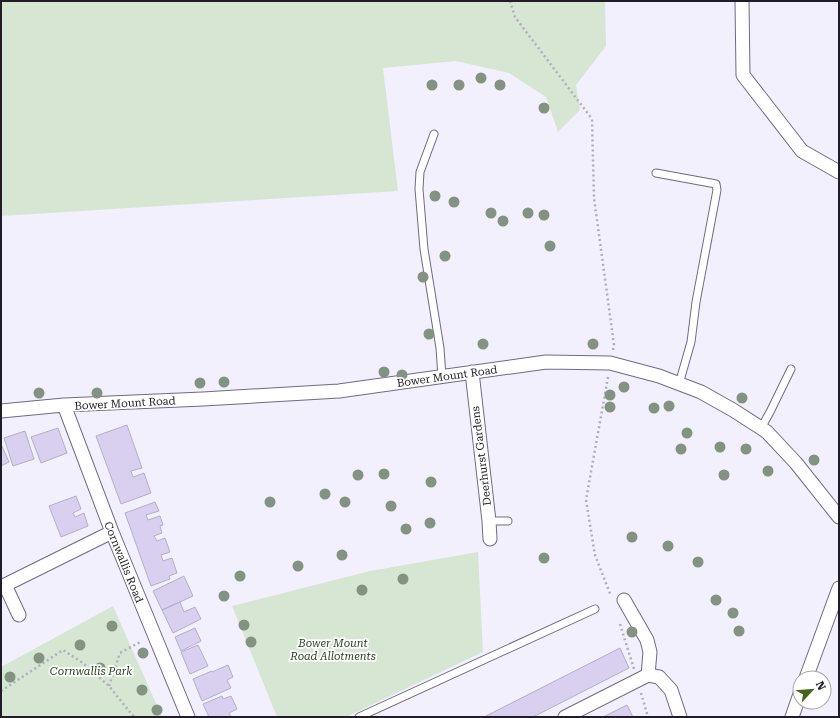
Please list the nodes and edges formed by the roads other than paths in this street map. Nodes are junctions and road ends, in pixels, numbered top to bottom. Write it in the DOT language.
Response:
graph roads {
  1 [pos="742,1"];
  2 [pos="434,134"];
  3 [pos="839,172"];
  4 [pos="656,173"];
  5 [pos="791,369"];
  6 [pos="472,372"];
  7 [pos="442,377"];
  8 [pos="678,384"];
  9 [pos="64,406"];
  10 [pos="1,411"];
  11 [pos="761,428"];
  12 [pos="839,517"];
  13 [pos="489,521"];
  14 [pos="508,521"];
  15 [pos="112,532"];
  16 [pos="490,539"];
  17 [pos="839,588"];
  18 [pos="624,600"];
  19 [pos="595,609"];
  20 [pos="19,615"];
  21 [pos="809,670"];
  22 [pos="648,675"];
  23 [pos="188,717"];
  24 [pos="359,717"];
  25 [pos="565,717"];
  26 [pos="680,717"];
  1 -- 3 [label="street"];
  2 -- 7 [label="lane"];
  4 -- 8 [label="lane"];
  5 -- 11 [label="lane"];
  6 -- 7 [label="street, Bower Mount Road"];
  6 -- 8 [label="street, Bower Mount Road"];
  6 -- 13 [label="street, Deerhurst Gardens"];
  7 -- 9 [label="street, Bower Mount Road"];
  8 -- 11 [label="street, Bower Mount Road"];
  9 -- 10 [label="street, Bower Mount Road"];
  9 -- 15 [label="street, Cornwallis Road"];
  11 -- 12 [label="street, Bower Mount Road"];
  13 -- 14 [label="lane"];
  13 -- 16 [label="street, Deerhurst Gardens"];
  15 -- 20 [label="street"];
  15 -- 23 [label="street, Cornwallis Road"];
  17 -- 21 [label="street"];
  18 -- 22 [label="street"];
  19 -- 24 [label="lane"];
  22 -- 25 [label="street"];
  22 -- 26 [label="street"];
}
